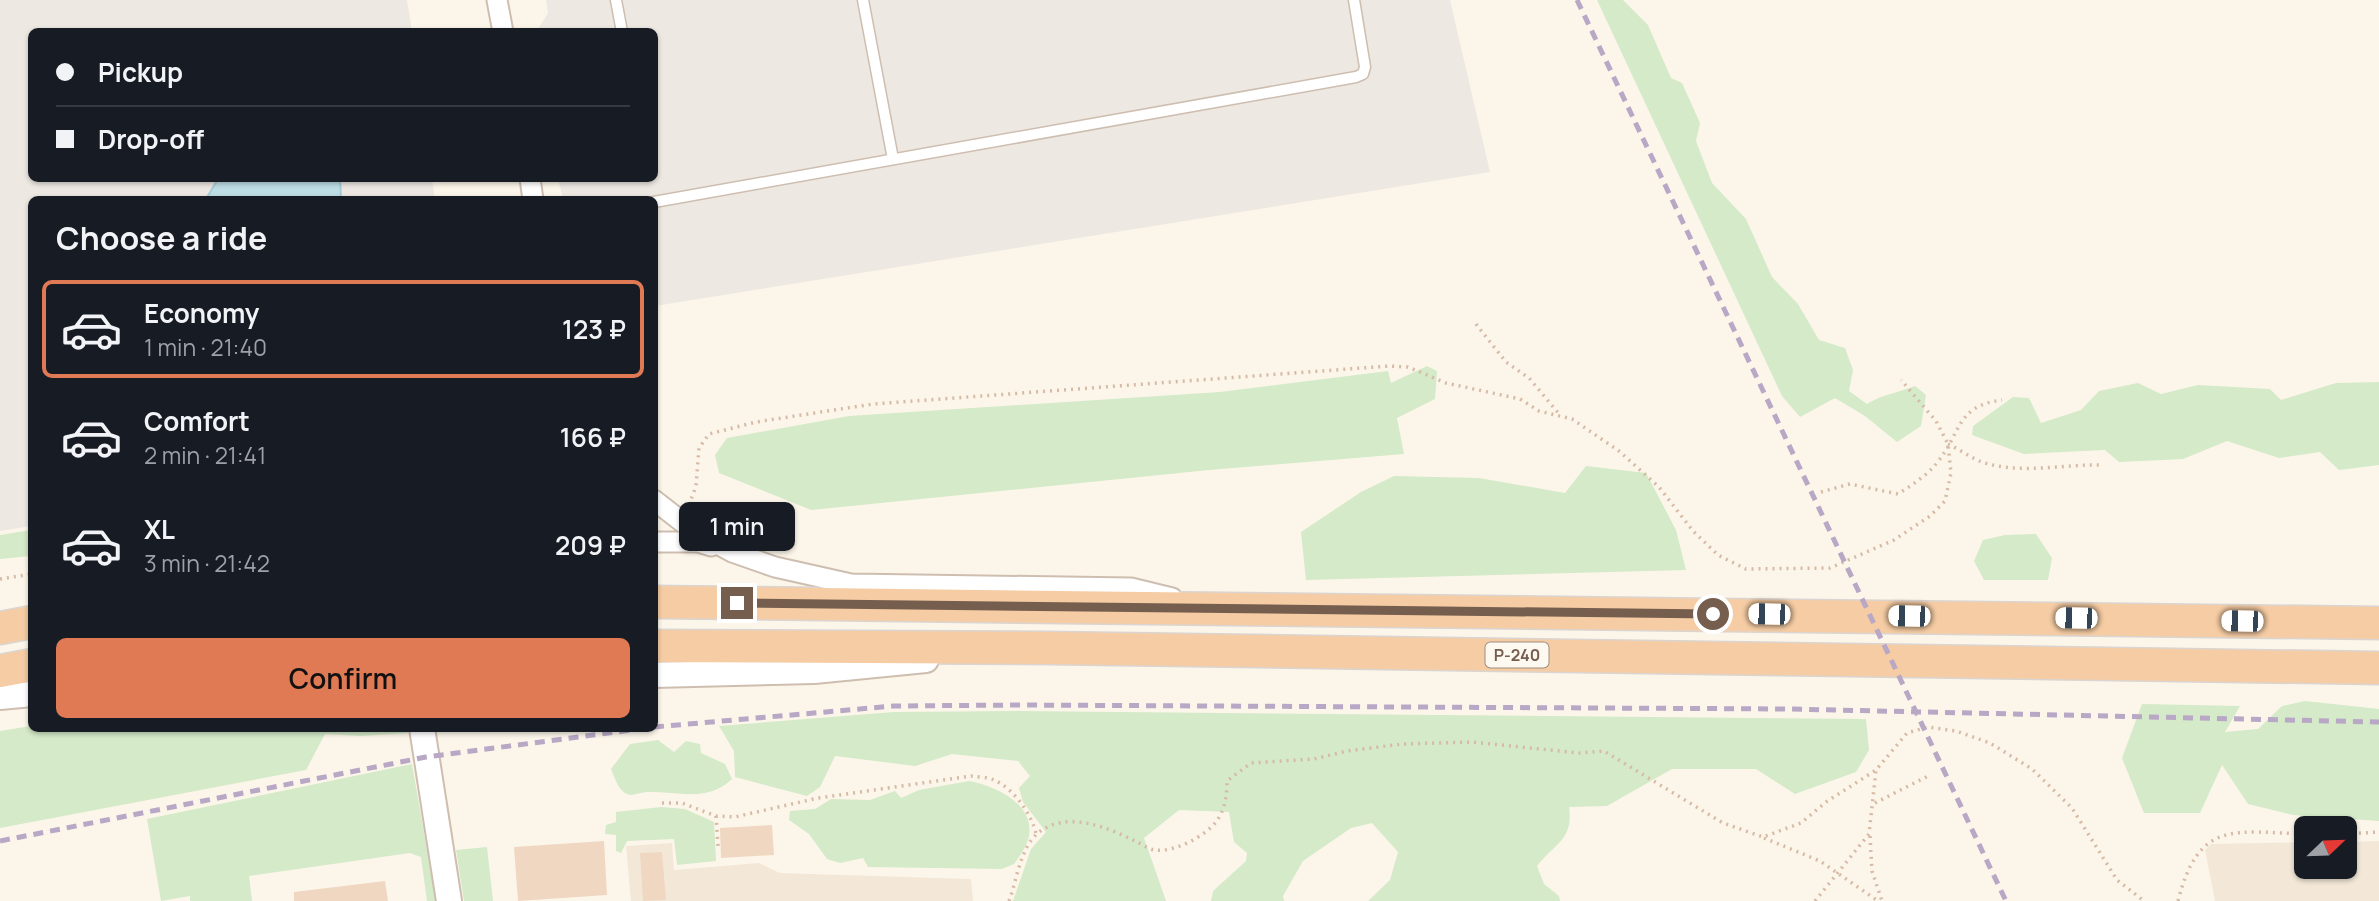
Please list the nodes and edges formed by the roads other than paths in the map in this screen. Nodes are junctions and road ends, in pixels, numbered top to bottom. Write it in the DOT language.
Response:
graph roads {
  1 [pos="497,0"];
  2 [pos="616,0"];
  3 [pos="863,0"];
  4 [pos="1354,0"];
  5 [pos="502,28"];
  6 [pos="621,28"];
  7 [pos="893,159"];
  8 [pos="658,201"];
  9 [pos="658,503"];
  10 [pos="658,542"];
  11 [pos="732,552"];
  12 [pos="658,601"];
  13 [pos="1210,607"];
  14 [pos="28,623"];
  15 [pos="2379,623"];
  16 [pos="0,628"];
  17 [pos="658,646"];
  18 [pos="1048,648"];
  19 [pos="28,667"];
  20 [pos="2379,668"];
  21 [pos="0,671"];
  22 [pos="658,675"];
  23 [pos="28,694"];
  24 [pos="0,697"];
  25 [pos="423,732"];
  26 [pos="449,901"];
  1 -- 5 [label="street"];
  2 -- 6 [label="lane"];
  3 -- 7 [label="lane"];
  4 -- 7 [label="lane"];
  7 -- 8 [label="lane"];
  9 -- 11 [label="street"];
  10 -- 11 [label="street"];
  11 -- 13 [label="street"];
  12 -- 13 [label="highway"];
  13 -- 15 [label="highway"];
  14 -- 16 [label="highway"];
  17 -- 18 [label="highway, Р-240"];
  18 -- 20 [label="highway, Р-240"];
  18 -- 22 [label="street"];
  19 -- 21 [label="highway"];
  23 -- 24 [label="street"];
  25 -- 26 [label="street"];
}
